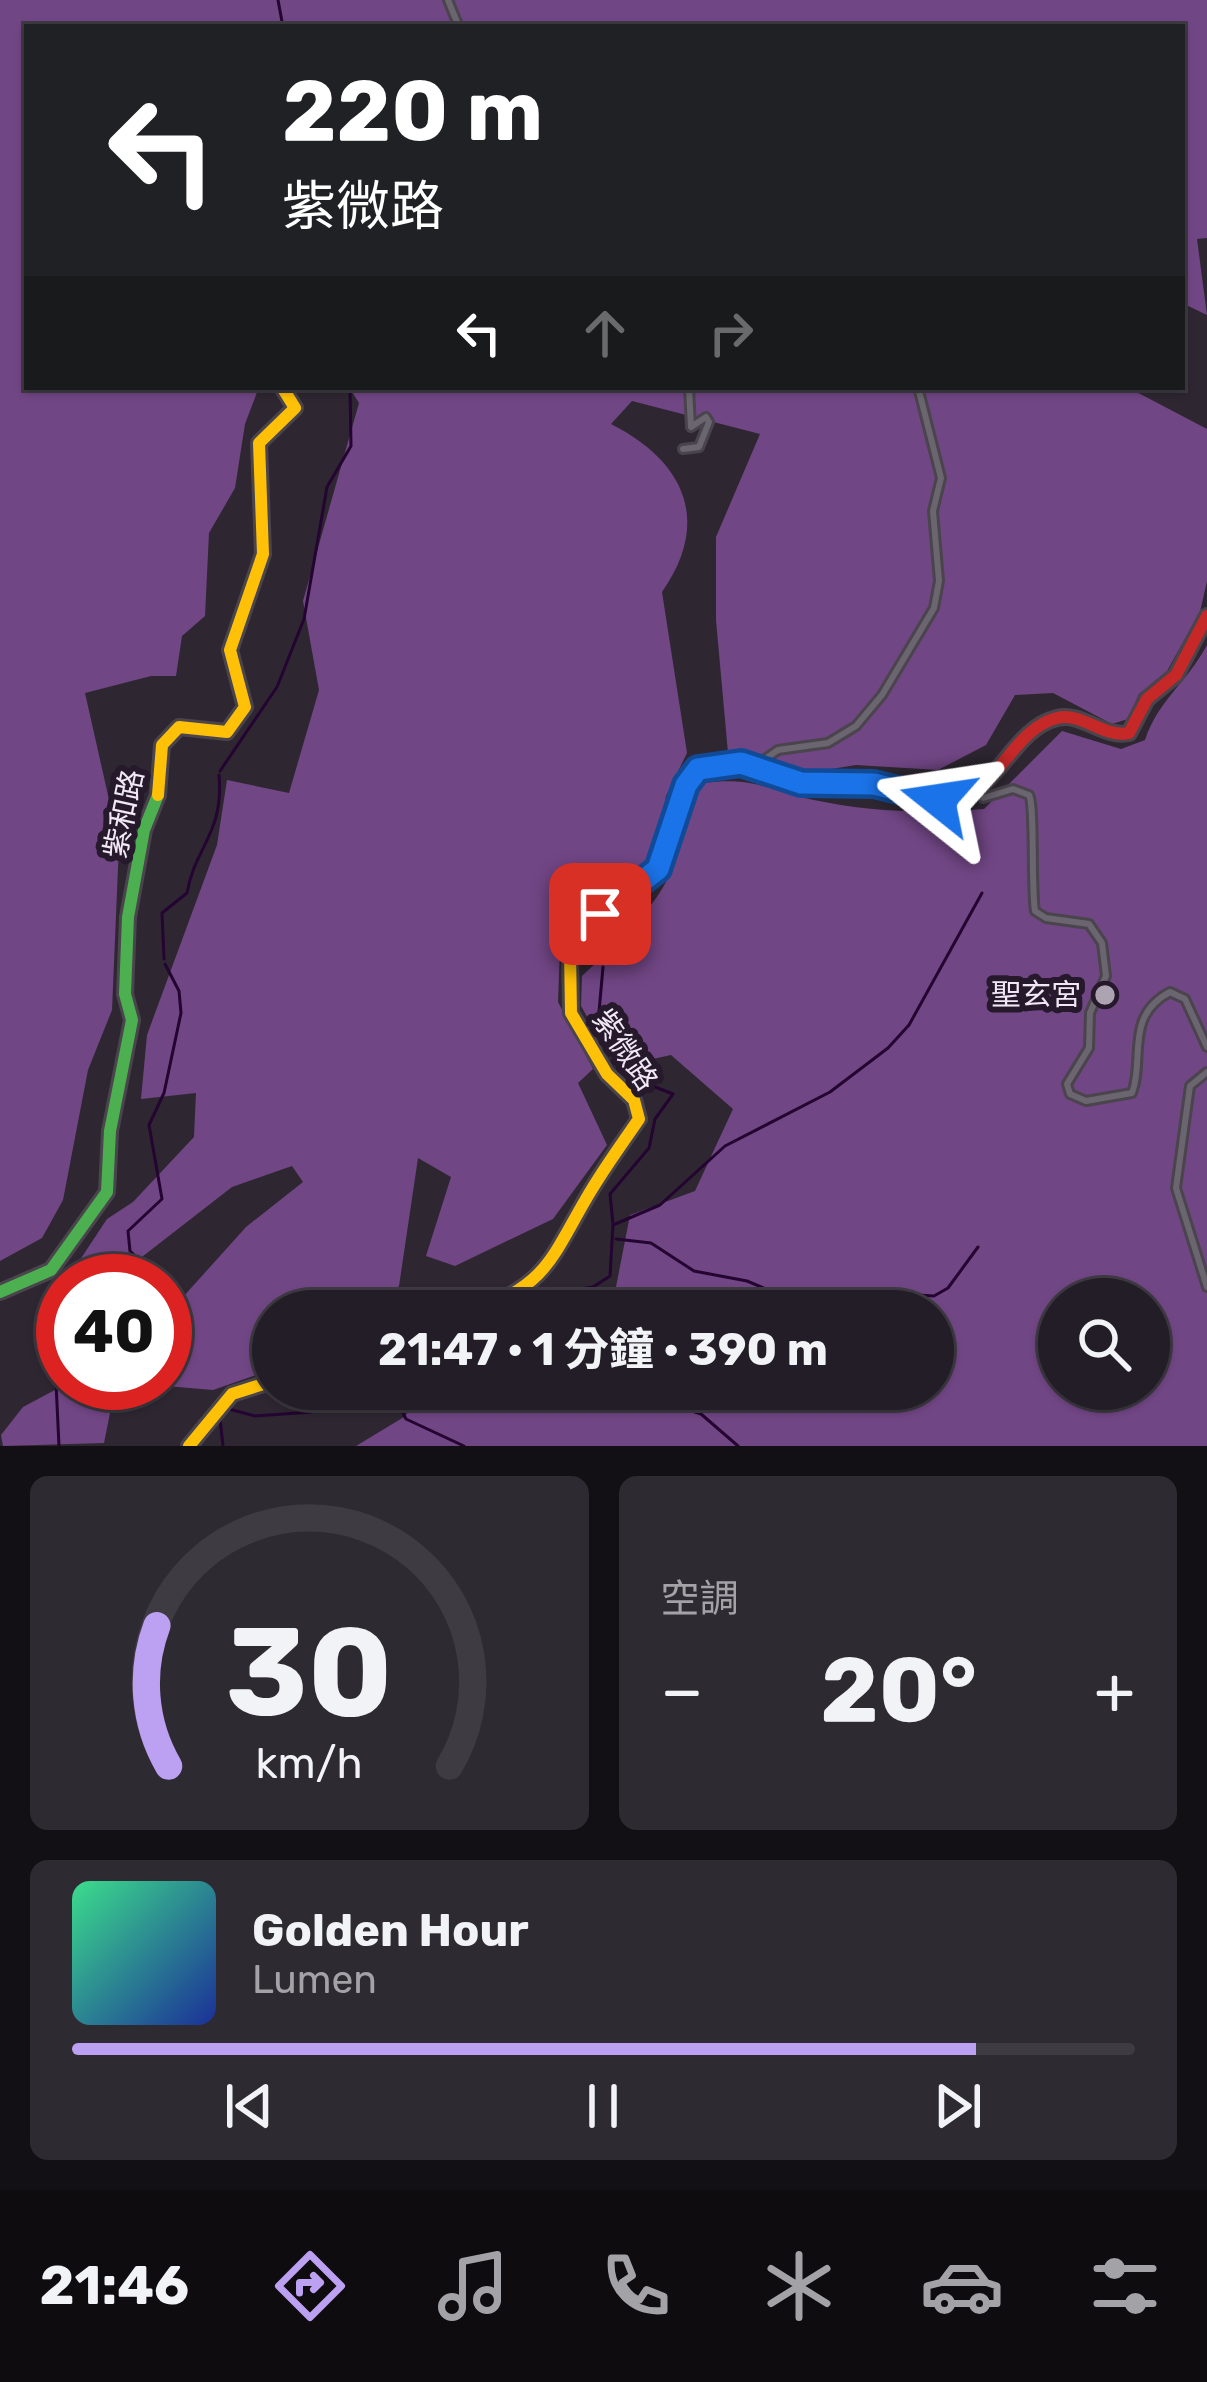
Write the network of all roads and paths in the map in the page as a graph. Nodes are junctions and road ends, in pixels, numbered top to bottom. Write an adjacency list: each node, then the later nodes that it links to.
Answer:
1 (284, 390): 12 (street, 紫和路)
2 (689, 390): 4 (street)
3 (919, 390): 6 (street)
4 (683, 449)
5 (1207, 616): 7 (street)
6 (755, 766): 7 (street, 紫微路); 11 (street, 紫微路)
7 (976, 791): 8 (street)
8 (1207, 1047)
9 (1207, 1072): 10 (street)
10 (1207, 1287)
11 (522, 1290)
12 (0, 1292)
13 (252, 1385): 14 (street)
14 (189, 1446)

